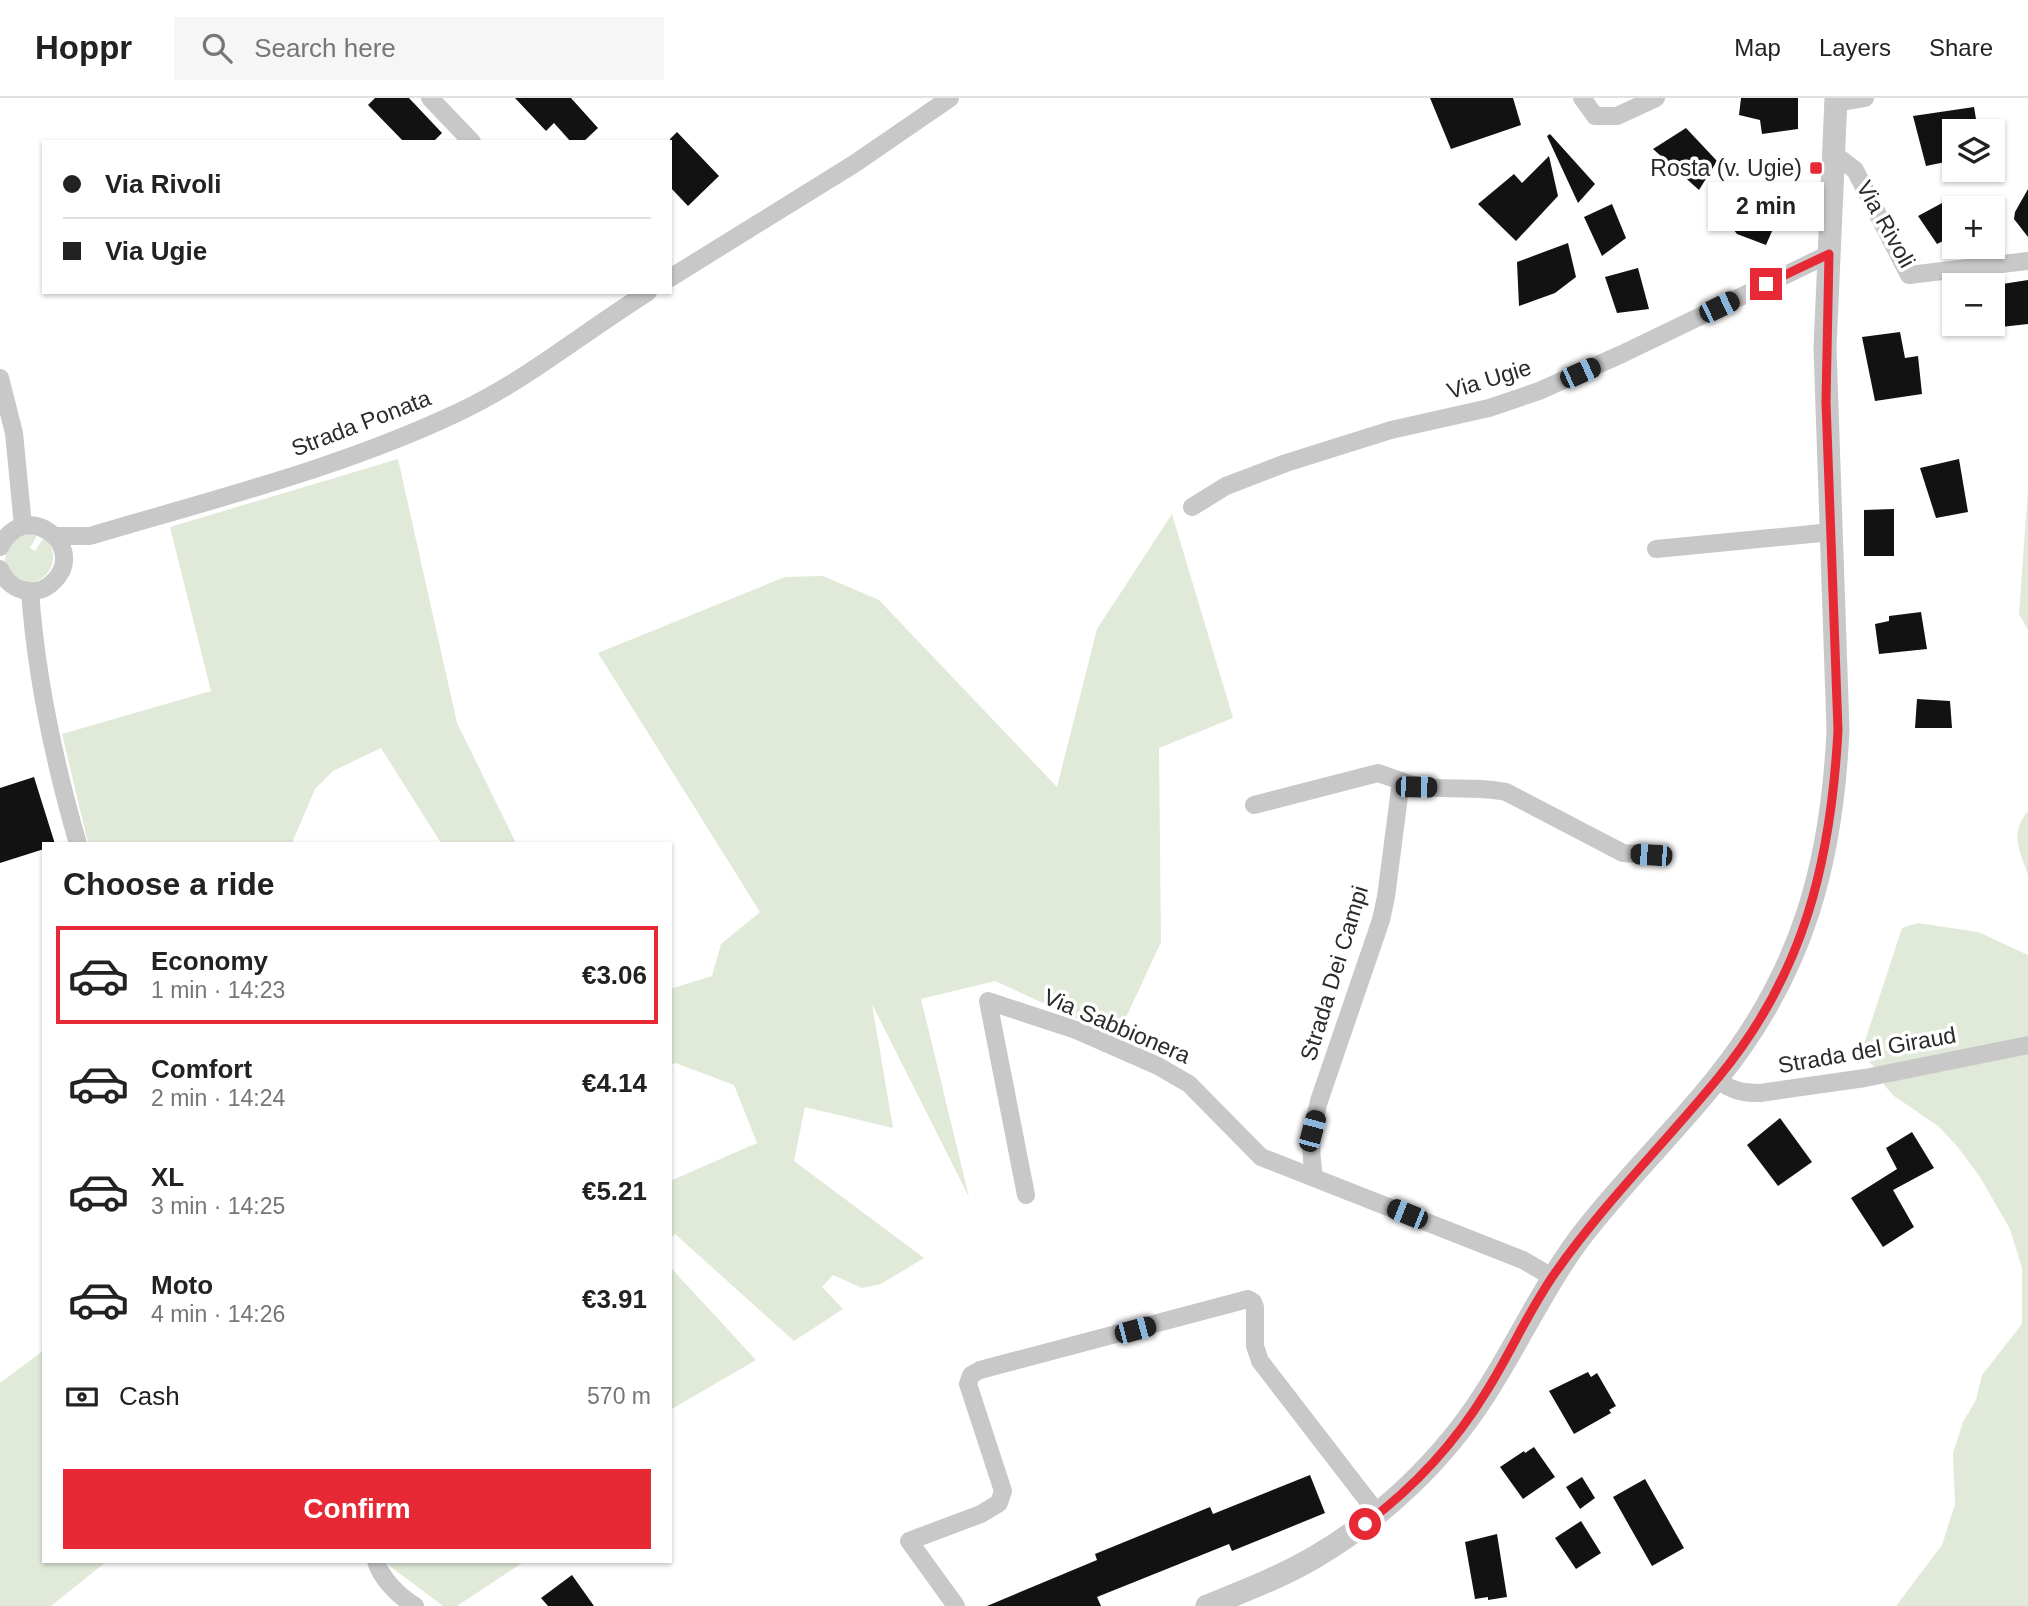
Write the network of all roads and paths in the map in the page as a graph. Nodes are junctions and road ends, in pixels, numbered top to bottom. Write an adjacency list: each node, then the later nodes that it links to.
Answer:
1 (430, 98): 7 (street)
2 (950, 98): 11 (street)
3 (1582, 98): 4 (street)
4 (1656, 98)
5 (1865, 98): 6 (street, Via Rivoli)
6 (1836, 101): 8 (street, Via Rivoli)
7 (470, 140)
8 (1834, 154): 9 (street, Via Rivoli); 10 (street, Via Rivoli)
9 (1829, 254): 15 (street, Via Ugie); 17 (street, Via Rivoli)
10 (2028, 261)
11 (672, 277)
12 (640, 294): 13 (street, Strada Ponata)
13 (620, 299): 19 (street, Strada Ponata)
14 (0, 378): 16 (street)
15 (1192, 507)
16 (23, 526): 18 (street, Strada Ponata); 20 (street)
17 (1832, 532): 21 (street); 30 (street, Via Rivoli)
18 (56, 536): 19 (street, Strada Ponata); 22 (street)
19 (90, 537): 22 (street, Strada Ponata)
20 (0, 547)
21 (1656, 549)
22 (64, 561): 24 (street, Strada Ponata)
23 (3, 579): 24 (street)
24 (30, 591): 27 (street)
25 (1401, 781): 26 (street); 28 (street); 31 (street, Strada Dei Campi)
26 (1254, 805)
27 (77, 842)
28 (1651, 855)
29 (2028, 1045): 30 (street, Strada del Giraud)
30 (1717, 1079): 33 (street, Via Rivoli)
31 (1314, 1177): 32 (street, Via Sabbionera); 33 (street, Via Sabbionera)
32 (1026, 1195)
33 (1552, 1277): 34 (street, Via Rivoli)
34 (1378, 1514): 37 (street); 38 (street, Via Rivoli)
35 (377, 1563): 36 (street)
36 (415, 1606)
37 (956, 1606)
38 (1208, 1606)

